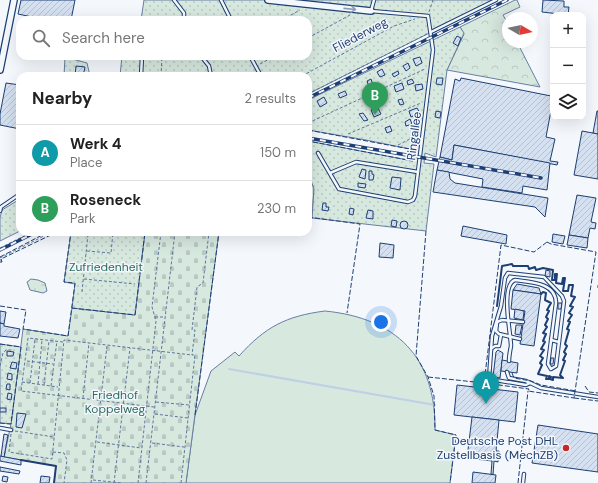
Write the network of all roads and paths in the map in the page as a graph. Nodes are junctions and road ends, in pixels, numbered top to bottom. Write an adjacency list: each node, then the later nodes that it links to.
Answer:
1 (14, 0): 24 (street)
2 (174, 0): 11 (lane)
3 (221, 0): 12 (lane)
4 (269, 0): 8 (street)
5 (374, 0): 10 (lane)
6 (433, 0): 14 (path)
7 (496, 0): 15 (lane)
8 (309, 5): 9 (street, one-way to 9); 13 (path)
9 (359, 10): 10 (street); 16 (path)
10 (371, 11): 14 (lane)
11 (184, 16)
12 (229, 16)
13 (289, 16)
14 (428, 16): 15 (lane, Ringallee); 29 (path, Fliederweg)
15 (431, 32): 22 (lane, Ringallee); 30 (path)
16 (312, 36)
17 (142, 60): 25 (lane)
18 (162, 60): 26 (path)
19 (204, 60): 27 (lane)
20 (252, 60): 23 (lane)
21 (268, 60): 23 (path)
22 (432, 66): 31 (lane, Ringallee); 32 (path)
23 (256, 67): 28 (lane)
24 (0, 70)
25 (141, 72)
26 (161, 72)
27 (210, 72)
28 (259, 72)
29 (309, 72)
30 (312, 92)
31 (427, 100): 33 (path); 34 (lane, Ringallee)
32 (312, 121)
33 (348, 134)
34 (423, 134): 35 (path); 37 (lane, Ringallee)
35 (398, 145)
36 (318, 153): 38 (lane, Ringallee)
37 (418, 172): 38 (lane); 38 (lane, Ringallee)
38 (330, 173)
39 (16, 197): 40 (lane)
40 (0, 211)
41 (24, 236): 48 (path)
42 (45, 236): 50 (path)
43 (88, 236): 49 (path)
44 (113, 236): 49 (path)
45 (161, 236): 54 (path)
46 (175, 236): 55 (path)
47 (209, 236): 76 (path)
48 (0, 248)
49 (86, 251): 51 (path)
50 (1, 260)
51 (83, 279): 52 (path); 53 (path)
52 (135, 284)
53 (82, 292)
54 (155, 317): 55 (path); 74 (path)
55 (165, 317): 75 (path)
56 (508, 320): 57 (lane); 58 (lane); 60 (lane); 65 (lane)
57 (496, 322): 59 (lane); 68 (lane); 72 (lane)
58 (522, 322)
59 (501, 335): 60 (lane); 72 (lane)
60 (510, 337): 62 (lane); 78 (lane)
61 (35, 339): 63 (path); 77 (path); 79 (path)
62 (520, 339)
63 (42, 340): 64 (path); 80 (path)
64 (50, 340): 66 (path); 81 (path)
65 (551, 340): 68 (lane); 68 (lane)
66 (57, 341): 67 (path); 82 (path)
67 (64, 342): 69 (path); 91 (path)
68 (559, 342)
69 (89, 343): 70 (path); 94 (path)
70 (107, 345): 71 (path); 95 (path)
71 (130, 347): 74 (path); 97 (path)
72 (492, 348): 87 (lane)
73 (12, 350): 83 (path)
74 (153, 350): 75 (path); 99 (path)
75 (161, 351): 76 (path); 96 (path)
76 (192, 355): 98 (path)
77 (26, 361): 79 (path); 85 (path)
78 (509, 361)
79 (32, 362): 80 (path); 86 (path)
80 (40, 363): 81 (path); 88 (path)
81 (47, 363): 82 (path); 89 (path)
82 (54, 364): 90 (path)
83 (0, 366)
84 (507, 372): 87 (lane)
85 (22, 382): 86 (path); 92 (path)
86 (30, 383): 88 (path)
87 (530, 383): 93 (lane)
88 (38, 384): 89 (path)
89 (44, 385): 90 (path)
90 (51, 386): 91 (path)
91 (59, 387): 92 (path)
92 (58, 396): 94 (path); 105 (path)
93 (598, 397)
94 (82, 399): 95 (path)
95 (102, 401): 97 (path); 106 (path)
96 (155, 402): 98 (path); 100 (path)
97 (124, 403): 99 (path); 108 (path)
98 (190, 405): 102 (path)
99 (147, 406): 100 (path); 110 (path)
100 (155, 407): 101 (path)
101 (154, 414): 102 (path); 107 (path)
102 (188, 418): 109 (path)
103 (0, 428): 104 (lane)
104 (12, 430): 105 (path); 111 (path)
105 (54, 437): 111 (path)
106 (96, 442): 108 (path); 113 (path)
107 (151, 443): 109 (path); 119 (path)
108 (119, 445): 110 (path); 116 (path)
109 (185, 447): 120 (path)
110 (142, 448): 118 (path)
111 (52, 452): 114 (path)
112 (524, 474): 121 (lane)
113 (92, 479): 115 (path); 116 (path)
114 (64, 483)
115 (91, 483)
116 (114, 483): 117 (path)
117 (122, 483)
118 (138, 483)
119 (146, 483)
120 (181, 483)
121 (523, 483)

